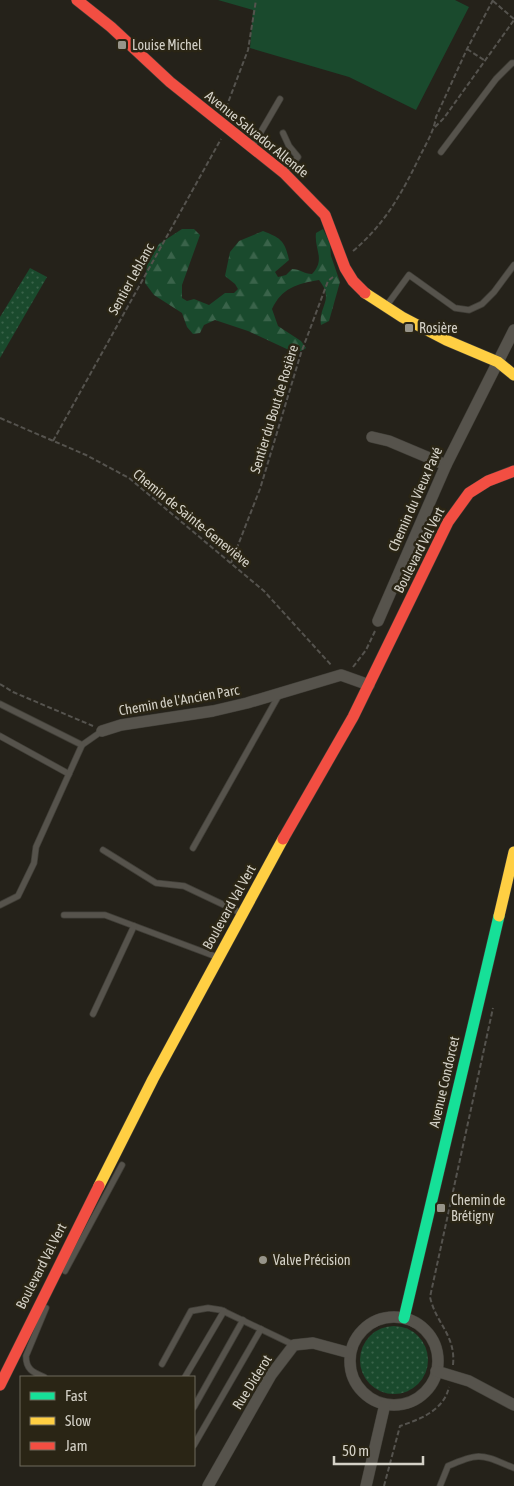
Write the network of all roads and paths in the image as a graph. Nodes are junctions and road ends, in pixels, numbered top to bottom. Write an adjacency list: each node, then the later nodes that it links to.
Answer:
1 (77, 0): 9 (street, Avenue Salvador Allende)
2 (256, 0): 9 (path, Sentier Leblanc)
3 (493, 0): 4 (path); 5 (path)
4 (514, 20): 6 (path)
5 (467, 49): 6 (path); 10 (path)
6 (485, 60): 10 (path)
7 (514, 63): 13 (lane)
8 (280, 99): 12 (lane)
9 (224, 124): 12 (street, Avenue Salvador Allende); 23 (path, Sentier Leblanc)
10 (434, 128): 15 (path, Sentier du Bout de Rosière)
11 (283, 133): 14 (lane)
12 (252, 147): 14 (street, Avenue Salvador Allende)
13 (442, 152)
14 (284, 173): 15 (street, Avenue Salvador Allende)
15 (343, 263): 17 (street, Avenue Salvador Allende); 26 (path, Sentier du Bout de Rosière)
16 (514, 265): 17 (lane)
17 (385, 307): 19 (street, Avenue Salvador Allende)
18 (514, 330): 19 (street, Chemin du Vieux Pavé)
19 (498, 362): 20 (street, Avenue Salvador Allende); 24 (street, Chemin du Vieux Pavé)
20 (514, 375)
21 (0, 418): 23 (path, Chemin de Sainte-Geneviève)
22 (372, 437): 24 (street)
23 (53, 440): 26 (path, Chemin de Sainte-Geneviève)
24 (446, 465): 27 (street, Chemin du Vieux Pavé)
25 (514, 471): 30 (street, Boulevard Val Vert)
26 (232, 563): 28 (path, Chemin de Sainte-Geneviève)
27 (378, 622): 28 (path)
28 (341, 675): 30 (street); 31 (street, Chemin de l'Ancien Parc)
29 (0, 684): 33 (path)
30 (369, 685): 42 (street, Boulevard Val Vert)
31 (279, 695): 33 (street, Chemin de l'Ancien Parc); 37 (lane)
32 (0, 704): 35 (lane)
33 (102, 731): 35 (lane)
34 (0, 736): 36 (lane)
35 (82, 745): 36 (lane)
36 (69, 774): 41 (lane)
37 (193, 848)
38 (103, 850): 42 (lane)
39 (514, 852): 40 (street, Avenue Condorcet)
40 (509, 891): 50 (street, Avenue Condorcet)
41 (0, 905)
42 (243, 914): 45 (street, Boulevard Val Vert)
43 (64, 915): 44 (lane)
44 (134, 926): 45 (lane); 47 (lane)
45 (219, 958): 60 (street, Boulevard Val Vert)
46 (493, 1006): 59 (path)
47 (93, 1014)
48 (122, 1166): 57 (lane)
49 (224, 1311): 51 (lane); 55 (lane); 58 (lane)
50 (404, 1318): 54 (street); 56 (street)
51 (243, 1320): 52 (lane); 62 (lane)
52 (261, 1329): 53 (lane); 64 (lane)
53 (294, 1345): 54 (street); 66 (street, Rue Diderot)
54 (350, 1353): 61 (street)
55 (162, 1364)
56 (436, 1371): 59 (street); 61 (street)
57 (42, 1376)
58 (186, 1376)
59 (452, 1376): 63 (street); 68 (path)
60 (0, 1385)
61 (385, 1404): 67 (street)
62 (195, 1405)
63 (514, 1405)
64 (195, 1443)
65 (514, 1468): 69 (lane)
66 (208, 1486)
67 (366, 1486)
68 (384, 1486)
69 (440, 1486)

